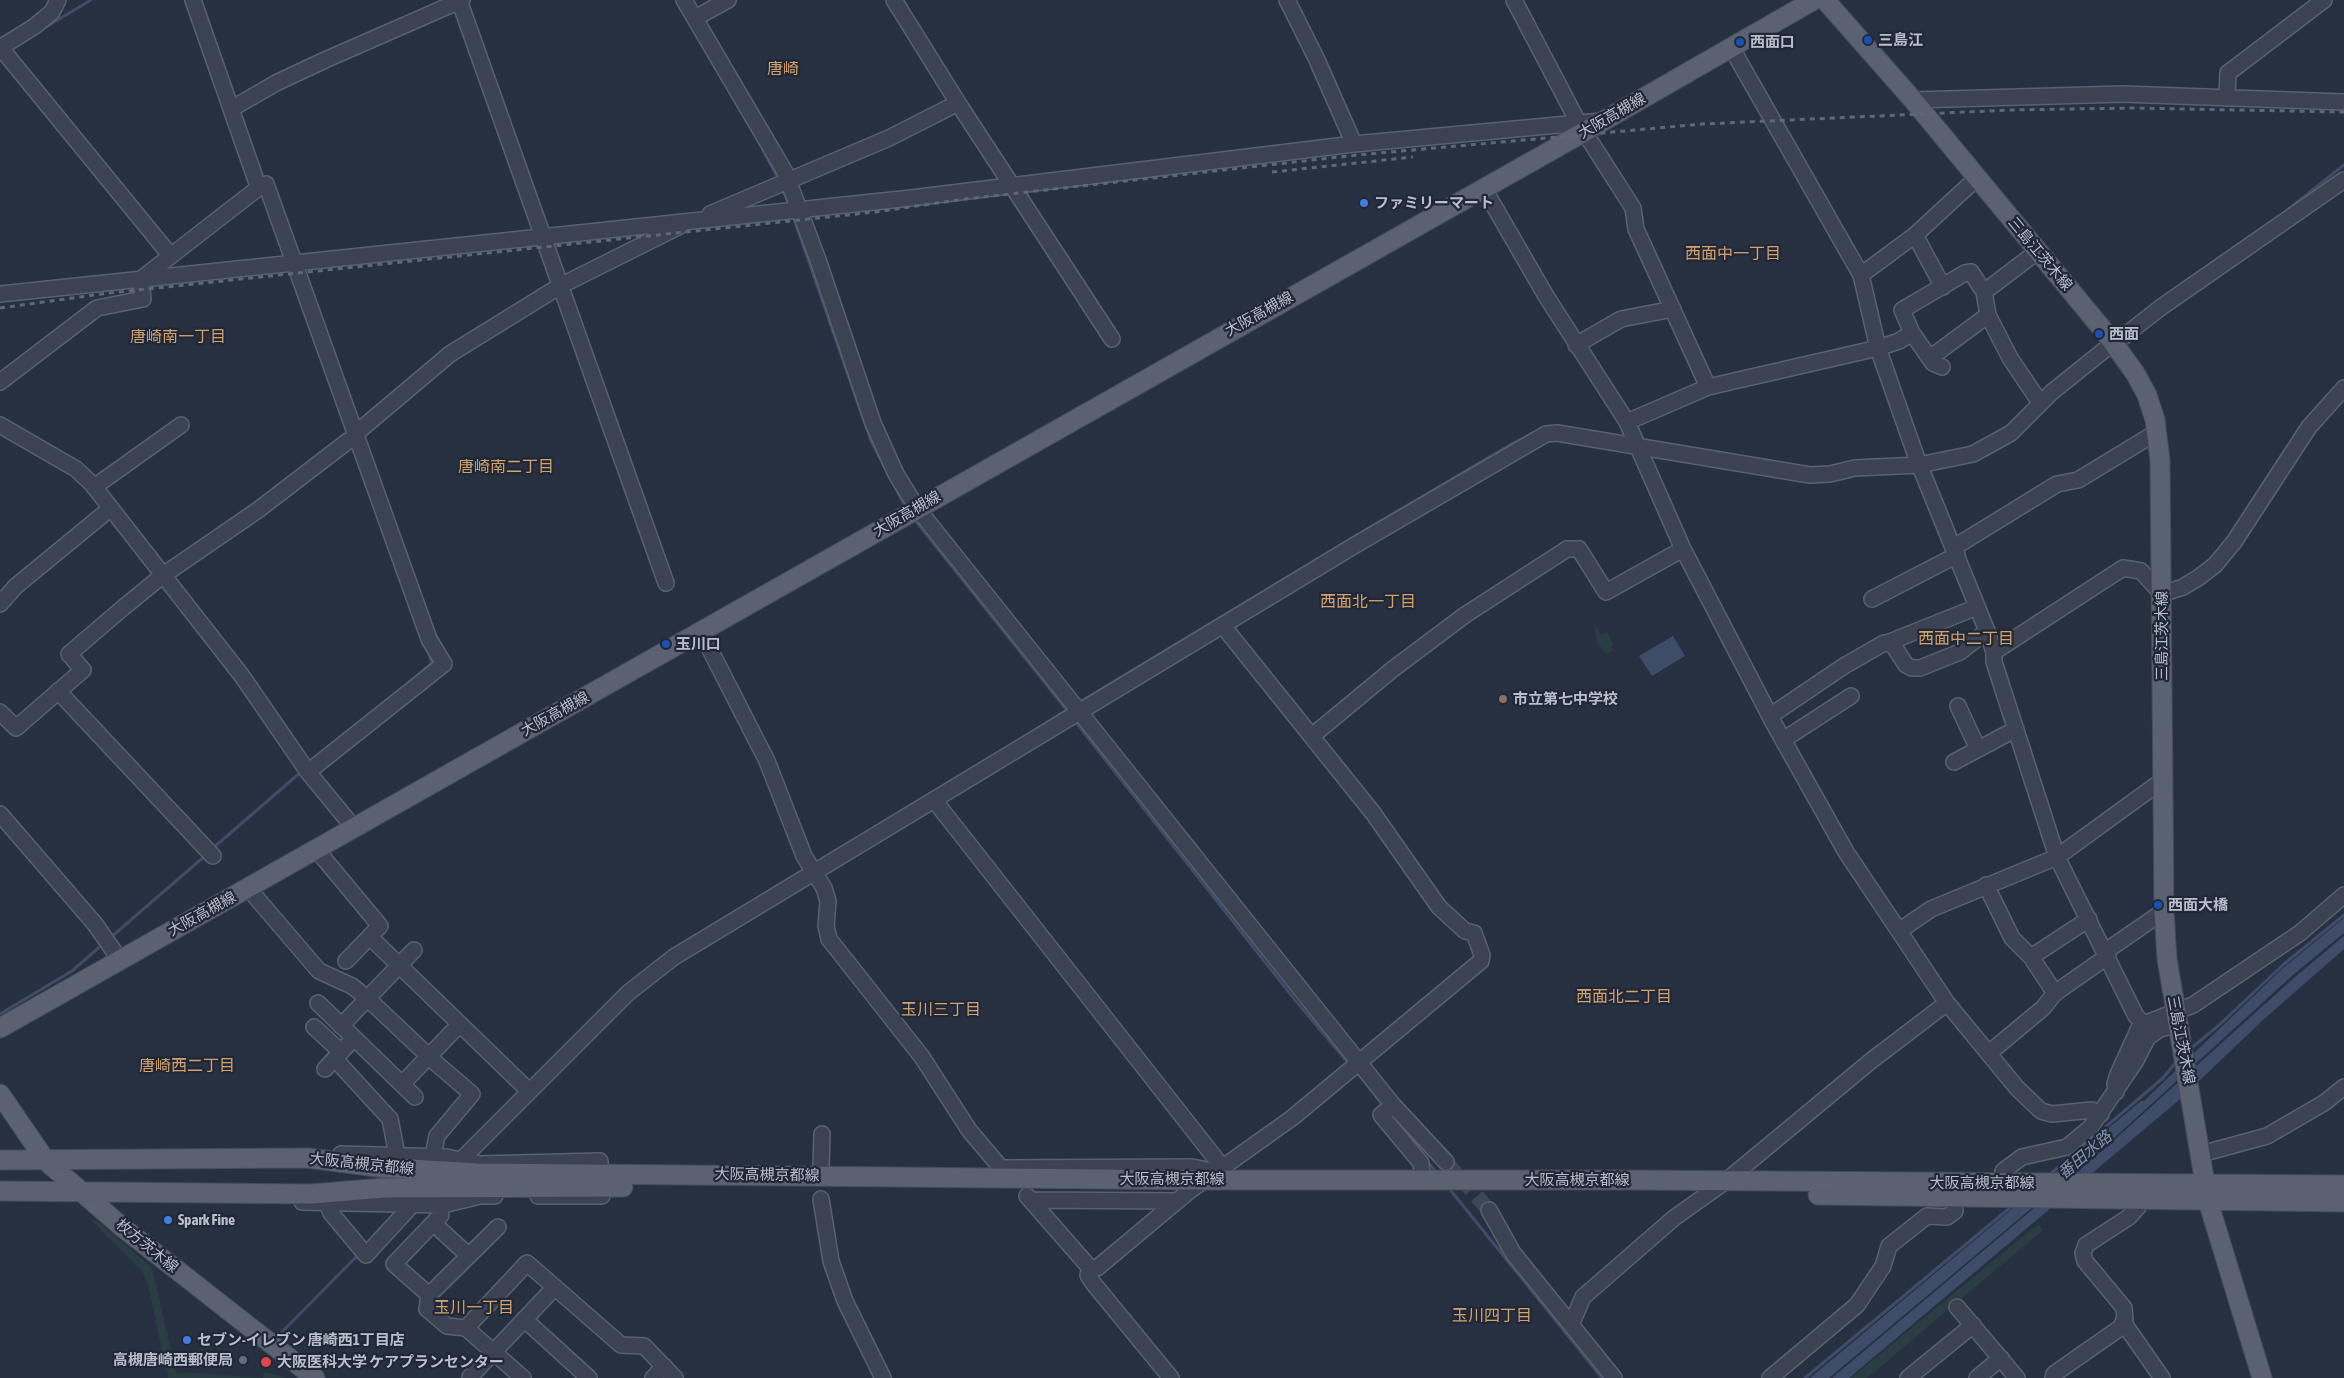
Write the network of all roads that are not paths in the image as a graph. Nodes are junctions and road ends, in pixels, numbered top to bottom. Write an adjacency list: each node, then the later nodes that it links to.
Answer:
1 (58, 0): 14 (street)
2 (193, 0): 20 (street)
3 (684, 0): 13 (street)
4 (728, 0): 13 (street)
5 (894, 0): 19 (street)
6 (1287, 0): 22 (street)
7 (1514, 0): 21 (street)
8 (1814, 0): 15 (main road, 大阪高槻線)
9 (1825, 0): 17 (main road, 三島江茨木線)
10 (2324, 0): 12 (street)
11 (460, 1): 20 (street); 32 (street)
12 (2306, 5): 16 (street)
13 (695, 18): 25 (street)
14 (0, 47): 34 (street)
15 (1731, 47): 21 (main road, 大阪高槻線); 36 (street)
16 (2227, 98): 17 (street); 18 (street)
17 (1913, 100): 23 (main road, 三島江茨木線)
18 (2344, 102)
19 (958, 103): 25 (street); 27 (street)
20 (231, 109): 26 (street)
21 (1582, 127): 22 (street); 28 (main road, 大阪高槻線); 42 (street)
22 (1354, 144): 27 (street)
23 (1977, 178): 31 (street); 33 (main road, 三島江茨木線)
24 (2344, 180): 46 (street)
25 (788, 182): 29 (street); 30 (street)
26 (258, 186): 34 (street); 35 (street)
27 (1013, 186): 29 (street); 45 (street)
28 (1483, 188): 47 (street); 62 (main road, 大阪高槻線)
29 (799, 209): 30 (street); 62 (street)
30 (694, 220): 32 (street); 38 (street)
31 (1915, 234): 36 (street); 39 (street)
32 (543, 236): 35 (street); 38 (street)
33 (2038, 251): 40 (street); 46 (main road, 三島江茨木線)
34 (170, 255): 37 (street)
35 (295, 263): 37 (street); 57 (street)
36 (1860, 275): 48 (street)
37 (141, 279): 41 (street); 49 (street)
38 (560, 286): 57 (street); 66 (street)
39 (1943, 287): 40 (street); 44 (street)
40 (1984, 292): 43 (street)
41 (0, 294)
42 (1672, 309): 47 (street); 50 (street)
43 (1988, 315): 44 (street); 52 (street)
44 (1912, 333): 48 (street)
45 (1112, 339)
46 (2111, 340): 56 (main road, 三島江茨木線); 59 (street)
47 (1576, 344): 53 (street)
48 (1878, 348): 50 (street); 59 (street)
49 (0, 382)
50 (1708, 387): 53 (street)
51 (2344, 388): 67 (street)
52 (2037, 398)
53 (1627, 422): 58 (street)
54 (0, 425): 60 (street)
55 (181, 425): 60 (street)
56 (2157, 432): 64 (street); 67 (main road, 三島江茨木線)
57 (355, 437): 65 (street); 87 (street)
58 (1640, 448): 59 (street); 63 (street); 71 (street)
59 (1919, 465): 64 (street)
60 (94, 487): 61 (street)
61 (111, 508): 65 (street); 69 (street)
62 (917, 508): 72 (main road, 大阪高槻線); 80 (street)
63 (1683, 549): 81 (street); 83 (street)
64 (1955, 552): 68 (street); 70 (street)
65 (162, 576): 76 (street); 87 (street)
66 (666, 583)
67 (2162, 594): 75 (street); 88 (main road, 三島江茨木線)
68 (1872, 599)
69 (0, 604)
70 (1977, 607): 73 (street); 74 (street)
71 (1222, 626): 80 (street); 83 (street)
72 (701, 632): 91 (main road, 大阪高槻線); 95 (street)
73 (1987, 632): 74 (street); 75 (street)
74 (1887, 643): 81 (street)
75 (1994, 652): 82 (street)
76 (58, 691): 79 (street); 93 (street)
77 (1851, 696): 84 (street)
78 (1958, 706): 85 (street)
79 (0, 712)
80 (1079, 712): 89 (street); 123 (street)
81 (1770, 716): 84 (street)
82 (2016, 729): 85 (street); 94 (street)
83 (1312, 736): 123 (street)
84 (1783, 740): 101 (street)
85 (1978, 749): 86 (street)
86 (1954, 762)
87 (308, 772): 91 (street)
88 (2163, 780): 94 (street); 99 (main road, 三島江茨木線)
89 (934, 800): 95 (street); 144 (street)
90 (0, 814): 106 (street)
91 (354, 828): 92 (main road, 大阪高槻線)
92 (316, 849): 97 (main road, 大阪高槻線); 102 (street)
93 (213, 856)
94 (2057, 857): 96 (street); 100 (street)
95 (815, 872): 126 (street); 144 (street)
96 (1986, 885): 101 (street); 105 (street)
97 (248, 888): 106 (main road, 大阪高槻線); 110 (street)
98 (2344, 895): 113 (street)
99 (2164, 912): 104 (street); 113 (main road, 三島江茨木線)
100 (2089, 919): 104 (street); 105 (street)
101 (1899, 931): 112 (street)
102 (370, 937): 107 (street); 108 (street)
103 (414, 950): 108 (street)
104 (2107, 954): 109 (street); 115 (street)
105 (2031, 957): 109 (street)
106 (120, 960): 118 (main road, 大阪高槻線)
107 (346, 961)
108 (399, 965): 110 (street); 114 (street)
109 (2055, 993): 120 (street)
110 (367, 998): 117 (street); 121 (street)
111 (318, 1003): 117 (street)
112 (1947, 1003): 120 (street); 146 (street)
113 (2176, 1018): 115 (street); 127 (street); 134 (main road, 三島江茨木線)
114 (460, 1024): 121 (street); 126 (street)
115 (2144, 1024): 127 (street)
116 (314, 1026): 122 (street)
117 (341, 1026): 119 (street)
118 (0, 1028)
119 (354, 1038): 122 (street); 124 (street)
120 (1989, 1053): 131 (street)
121 (428, 1056): 124 (street); 136 (street)
122 (334, 1060): 135 (street)
123 (1359, 1062): 130 (street); 144 (street)
124 (402, 1084): 129 (street)
125 (2344, 1087): 134 (street)
126 (529, 1091): 138 (street)
127 (2116, 1092): 131 (street)
128 (0, 1094): 139 (main road, 枚方茨木線)
129 (415, 1097)
130 (1393, 1105): 140 (street); 145 (street)
131 (2101, 1114): 143 (street)
132 (822, 1134): 142 (street)
133 (341, 1154): 135 (street)
134 (2201, 1154): 152 (main road, 三島江茨木線)
135 (397, 1155): 136 (street)
136 (433, 1156): 138 (street)
137 (0, 1160): 139 (main road, 大阪高槻京都線)
138 (461, 1160): 141 (street)
139 (46, 1161): 144 (main road, 大阪高槻京都線); 150 (main road, 枚方茨木線)
140 (1446, 1162)
141 (600, 1167)
142 (821, 1168)
143 (2003, 1171)
144 (1215, 1173): 145 (main road, 大阪高槻京都線); 154 (street)
145 (1424, 1179): 146 (main road, 大阪高槻京都線)
146 (1726, 1181): 151 (street); 152 (main road, 大阪高槻京都線)
147 (2344, 1186): 152 (main road, 大阪高槻京都線)
148 (0, 1191): 150 (main road, 大阪高槻京都線)
149 (602, 1191): 159 (street)
150 (84, 1192): 153 (main road, 大阪高槻京都線); 176 (main road, 枚方茨木線)
151 (1708, 1193): 154 (main road, 大阪高槻京都線); 156 (main road, 大阪高槻京都線); 170 (street)
152 (2207, 1193): 156 (main road, 大阪高槻京都線); 157 (main road, 大阪高槻京都線); 192 (main road, 三島江茨木線)
153 (259, 1194): 154 (main road, 大阪高槻京都線); 158 (street)
154 (1182, 1196): 164 (street); 164 (street)
155 (821, 1199): 183 (street)
156 (2140, 1200): 169 (street)
157 (2344, 1202)
158 (327, 1203): 159 (street); 159 (street)
159 (413, 1204)
160 (1489, 1210): 170 (street)
161 (1955, 1211): 186 (street)
162 (498, 1228): 163 (street)
163 (470, 1256): 166 (street); 166 (street)
164 (1090, 1268): 184 (street)
165 (555, 1287): 168 (street); 172 (street); 175 (street)
166 (429, 1295): 172 (street)
167 (1957, 1307): 171 (street)
168 (524, 1320): 173 (street); 180 (street)
169 (2124, 1322): 190 (street); 191 (street)
170 (1572, 1325): 185 (street)
171 (1973, 1325): 174 (street); 187 (street)
172 (466, 1328): 173 (street)
173 (493, 1352): 177 (street); 179 (street)
174 (2001, 1358): 188 (street); 189 (street)
175 (664, 1366): 181 (street); 182 (street)
176 (296, 1372): 178 (main road, 枚方茨木線)
177 (470, 1377)
178 (315, 1378)
179 (523, 1378)
180 (589, 1378)
181 (652, 1378)
182 (675, 1378)
183 (883, 1378)
184 (1171, 1378)
185 (1614, 1378)
186 (1770, 1378)
187 (1908, 1378)
188 (1977, 1378)
189 (2017, 1378)
190 (2053, 1378)
191 (2162, 1378)
192 (2262, 1378)

